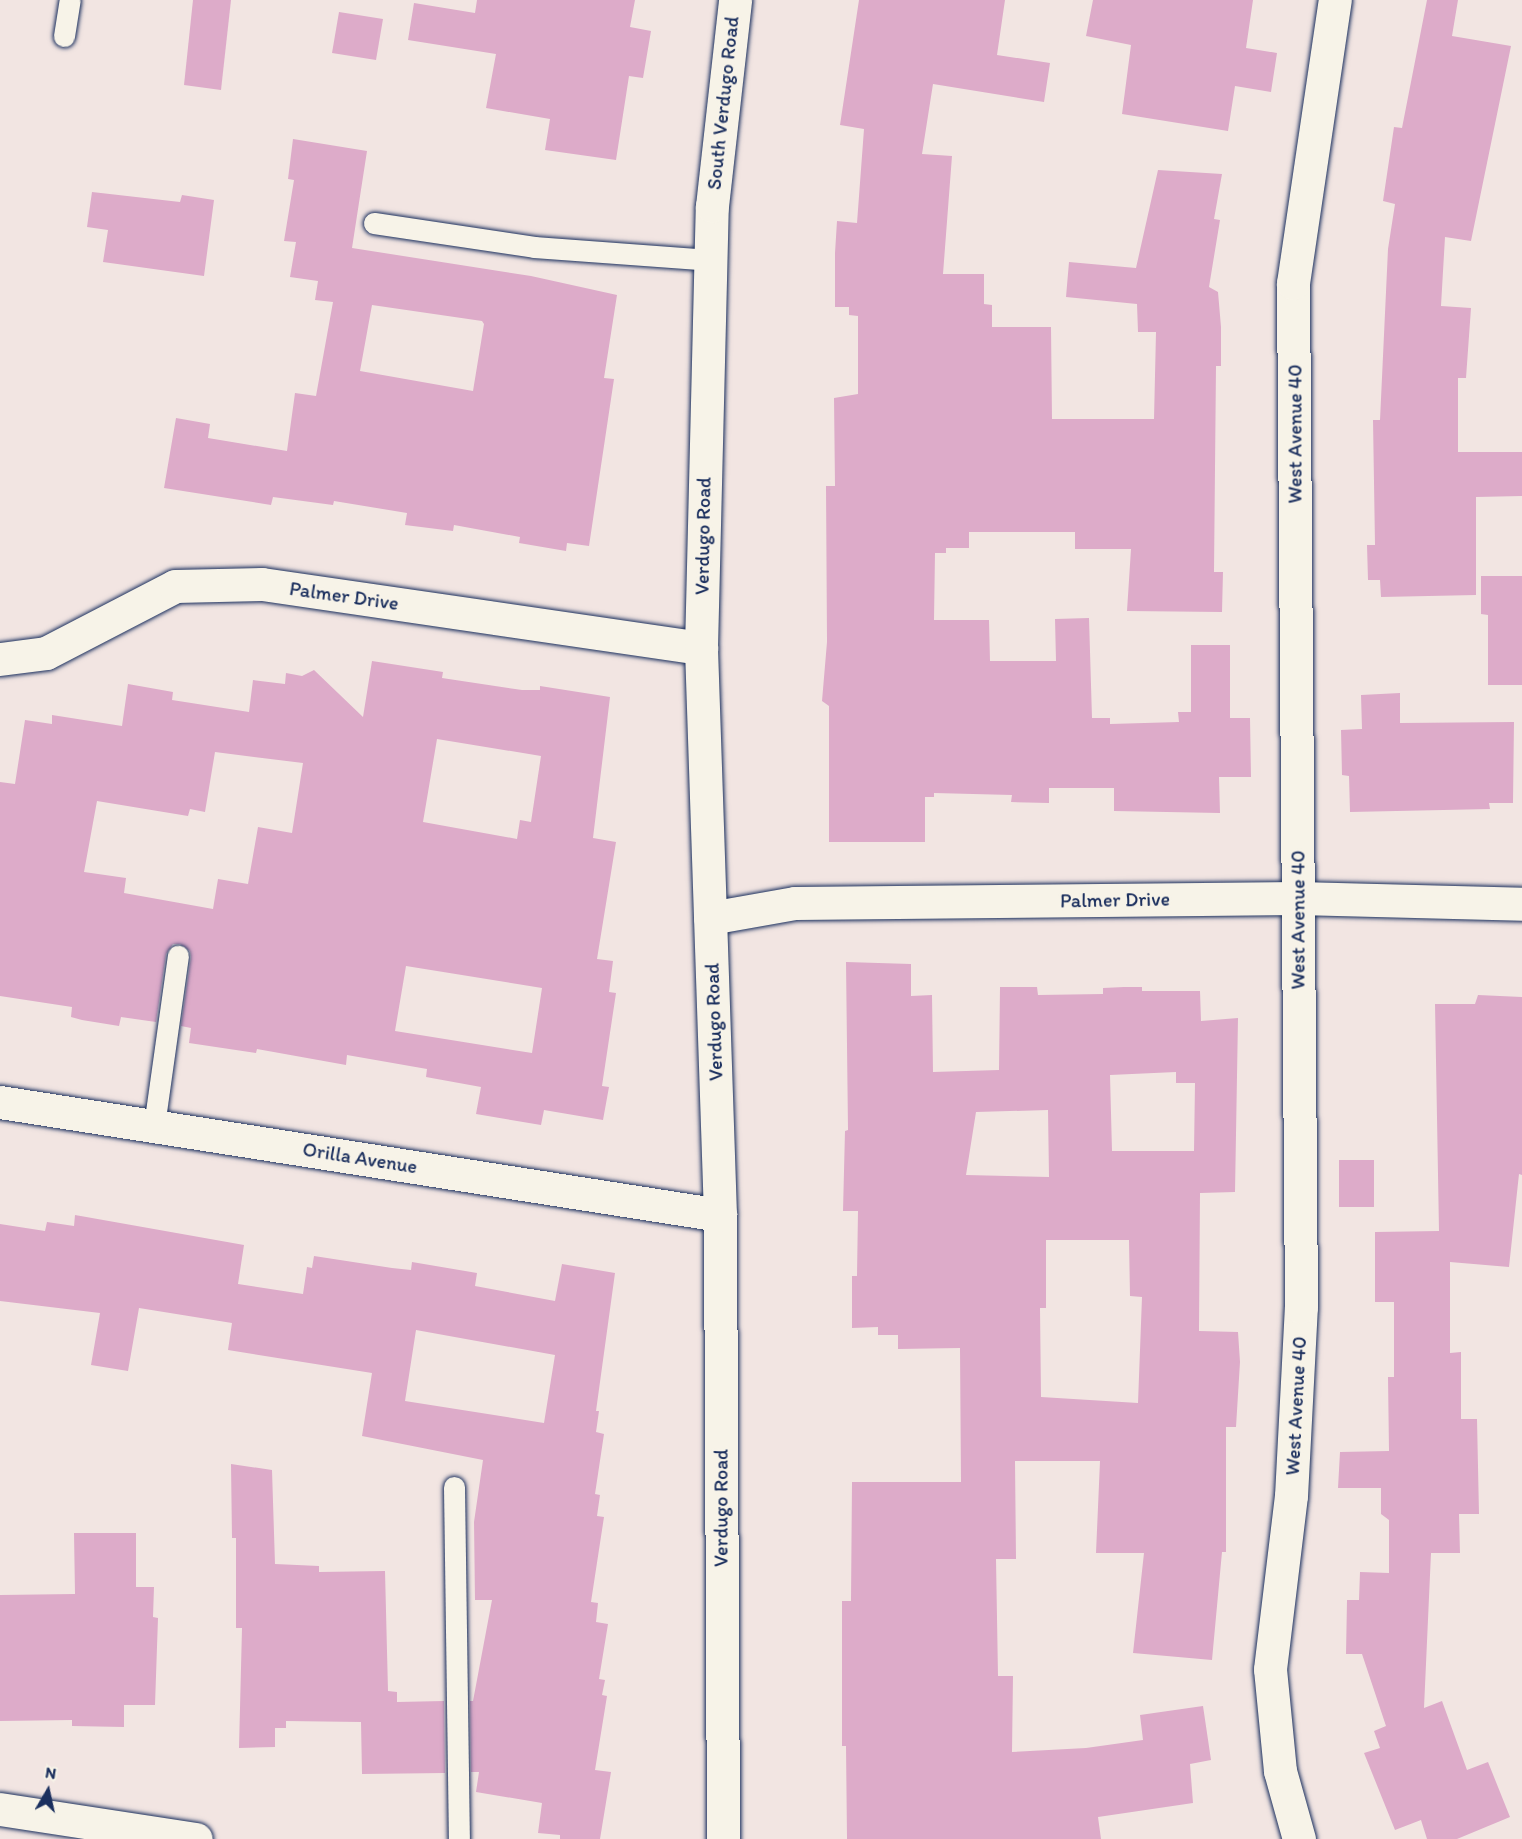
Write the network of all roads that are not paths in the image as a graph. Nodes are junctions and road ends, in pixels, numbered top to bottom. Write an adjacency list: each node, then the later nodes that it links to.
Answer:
1 (70, 0): 4 (lane)
2 (735, 0): 5 (street, South Verdugo Road)
3 (1335, 0): 10 (street, West Avenue 40)
4 (64, 36)
5 (712, 206): 7 (street, Verdugo Road)
6 (374, 223): 7 (lane)
7 (710, 260): 8 (street, Verdugo Road)
8 (701, 648): 9 (street, Palmer Drive); 12 (street, Verdugo Road)
9 (0, 659)
10 (1298, 898): 11 (street, Palmer Drive); 12 (street, Palmer Drive); 22 (street, West Avenue 40)
11 (1522, 904)
12 (710, 918): 16 (street, Verdugo Road)
13 (178, 956): 15 (lane)
14 (0, 1102): 15 (street, Orilla Avenue)
15 (154, 1126): 16 (street, Orilla Avenue)
16 (720, 1215): 21 (street, Verdugo Road)
17 (454, 1487): 20 (lane)
18 (0, 1809): 19 (street)
19 (196, 1839)
20 (459, 1839)
21 (723, 1839)
22 (1299, 1839)

